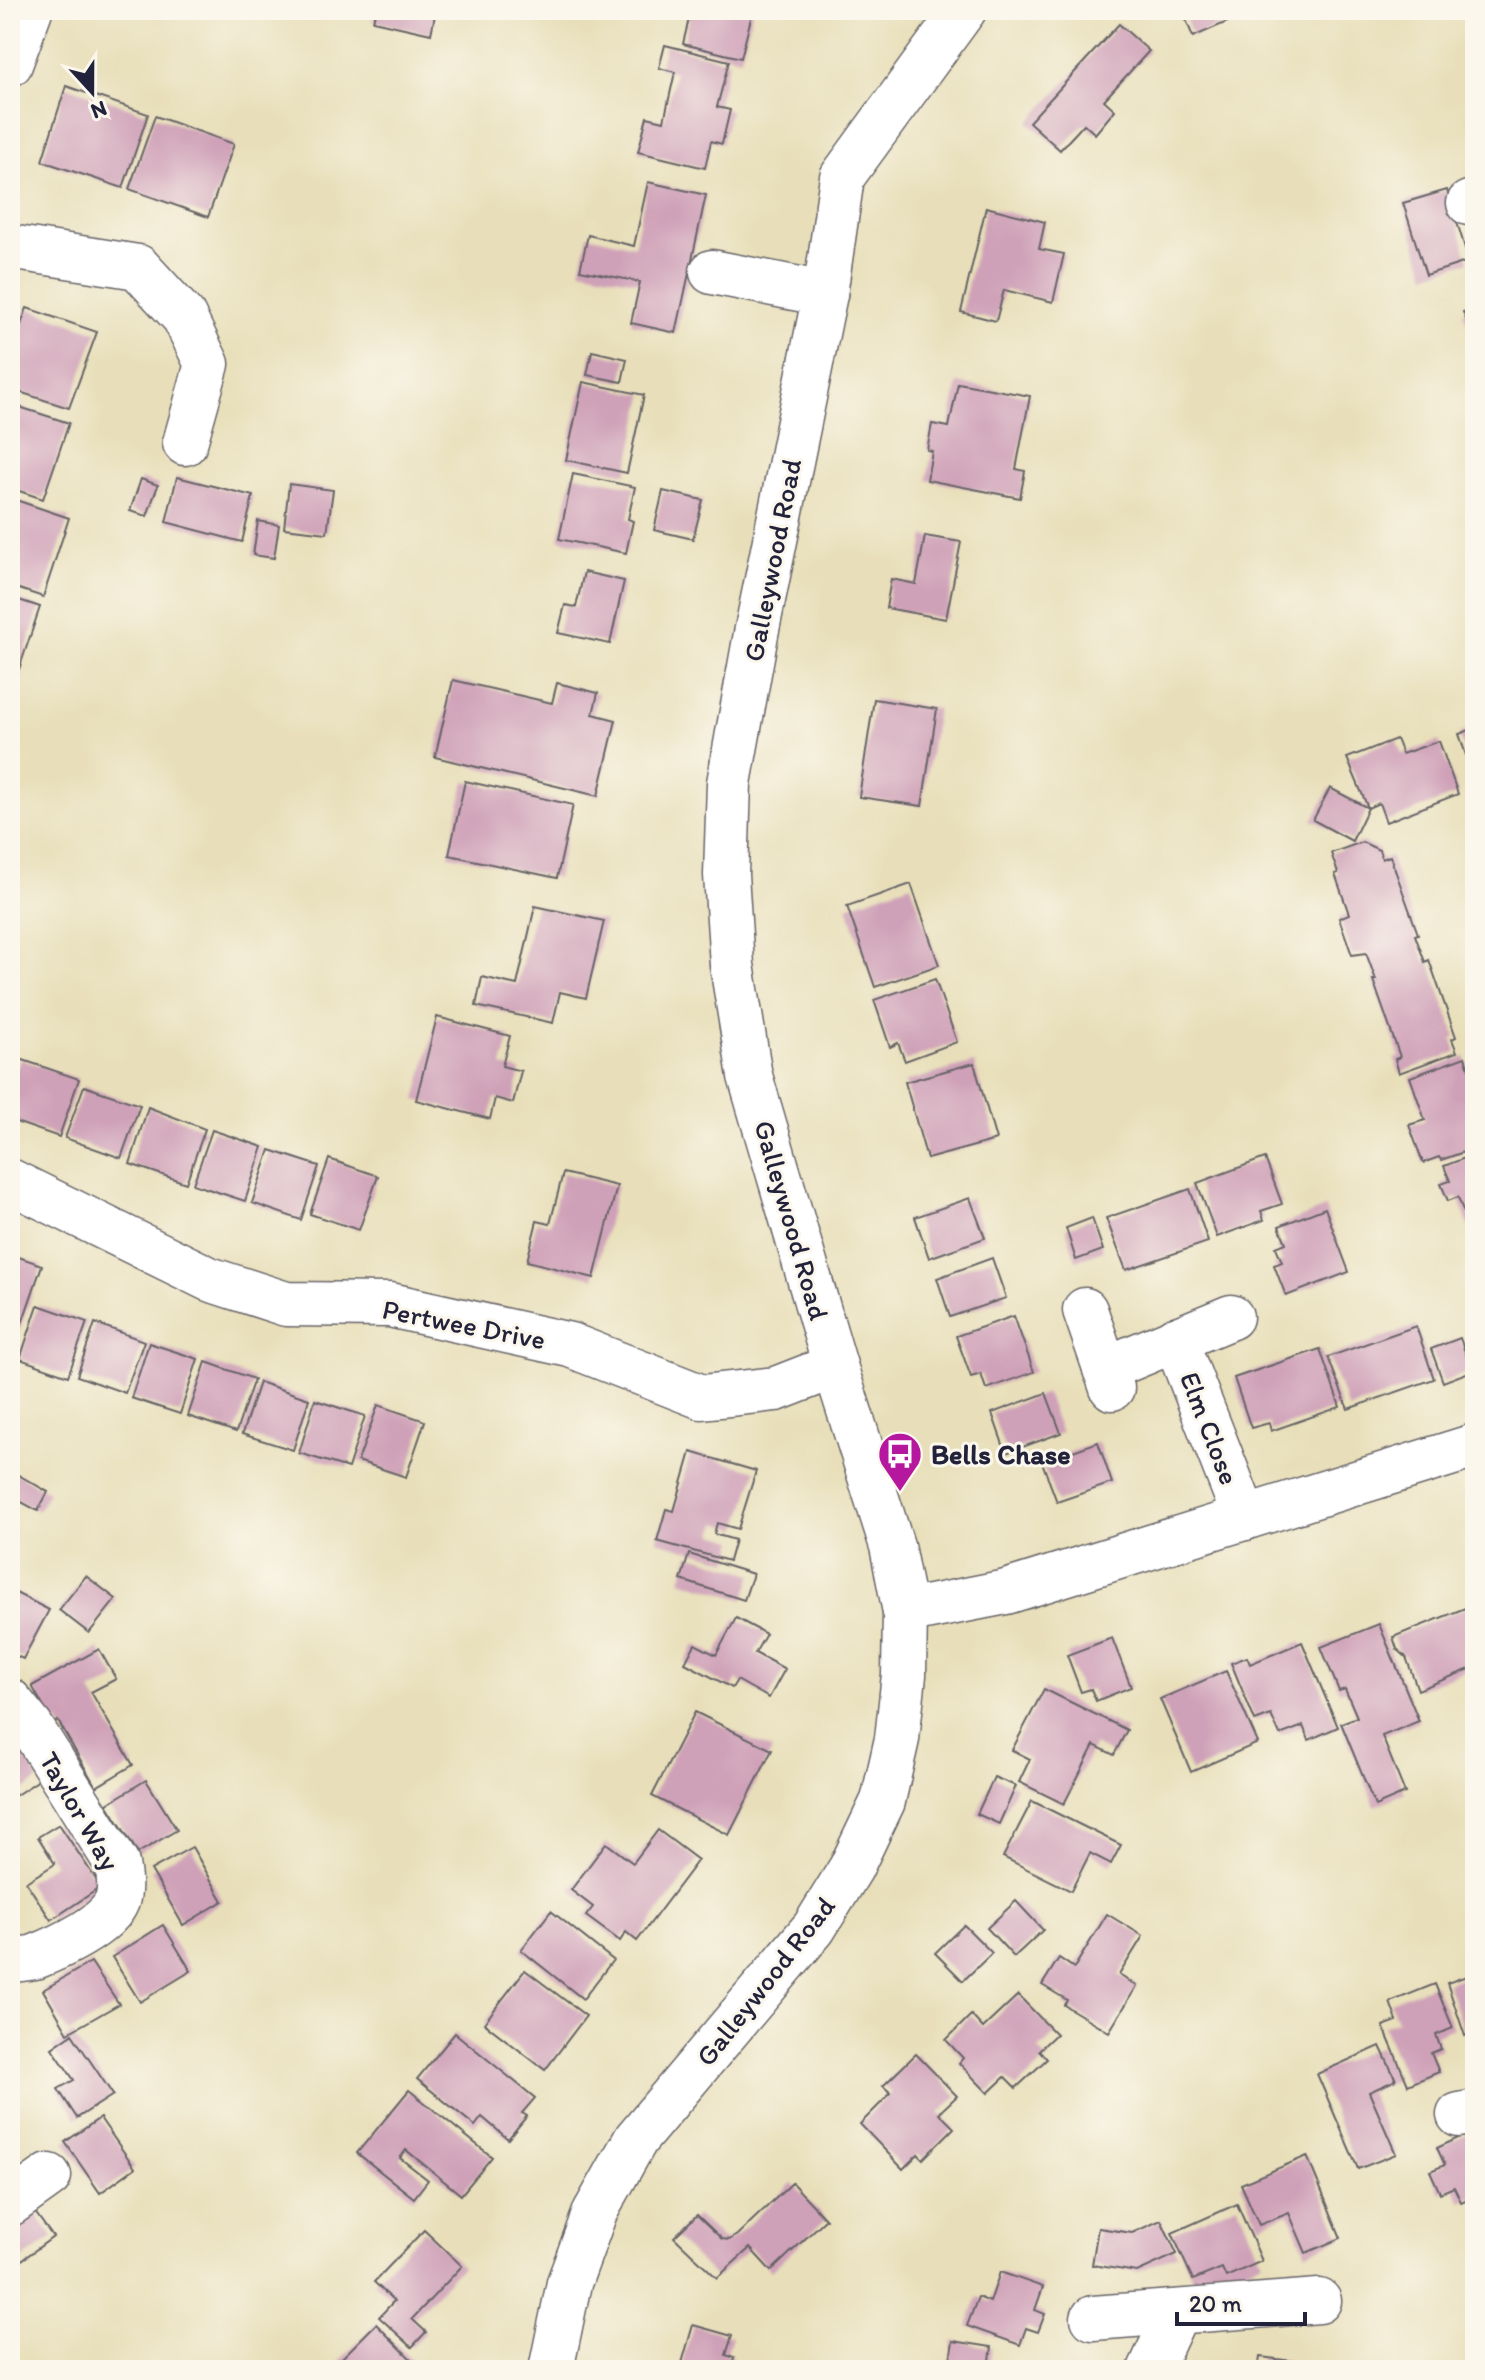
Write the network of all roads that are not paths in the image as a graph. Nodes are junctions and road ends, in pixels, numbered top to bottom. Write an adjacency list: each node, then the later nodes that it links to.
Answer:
1 (30, 10): 3 (street)
2 (964, 10): 6 (street, Galleywood Road)
3 (10, 64)
4 (10, 247): 7 (street)
5 (712, 272): 6 (street)
6 (825, 294): 12 (street, Galleywood Road)
7 (185, 443)
8 (10, 1181): 12 (street, Pertwee Drive)
9 (1085, 1310): 11 (street, Elm Close)
10 (1231, 1317): 11 (street, Elm Close)
11 (1175, 1339): 14 (street, Elm Close)
12 (835, 1366): 15 (street, Galleywood Road)
13 (1475, 1446): 14 (street)
14 (1245, 1518): 15 (street)
15 (905, 1612): 23 (street, Galleywood Road)
16 (10, 1701): 17 (street, Taylor Way)
17 (10, 1960)
18 (49, 2176): 19 (street)
19 (10, 2204)
20 (1319, 2301): 21 (street)
21 (1177, 2312): 22 (street); 24 (street)
22 (1093, 2318)
23 (551, 2370)
24 (1150, 2370)

